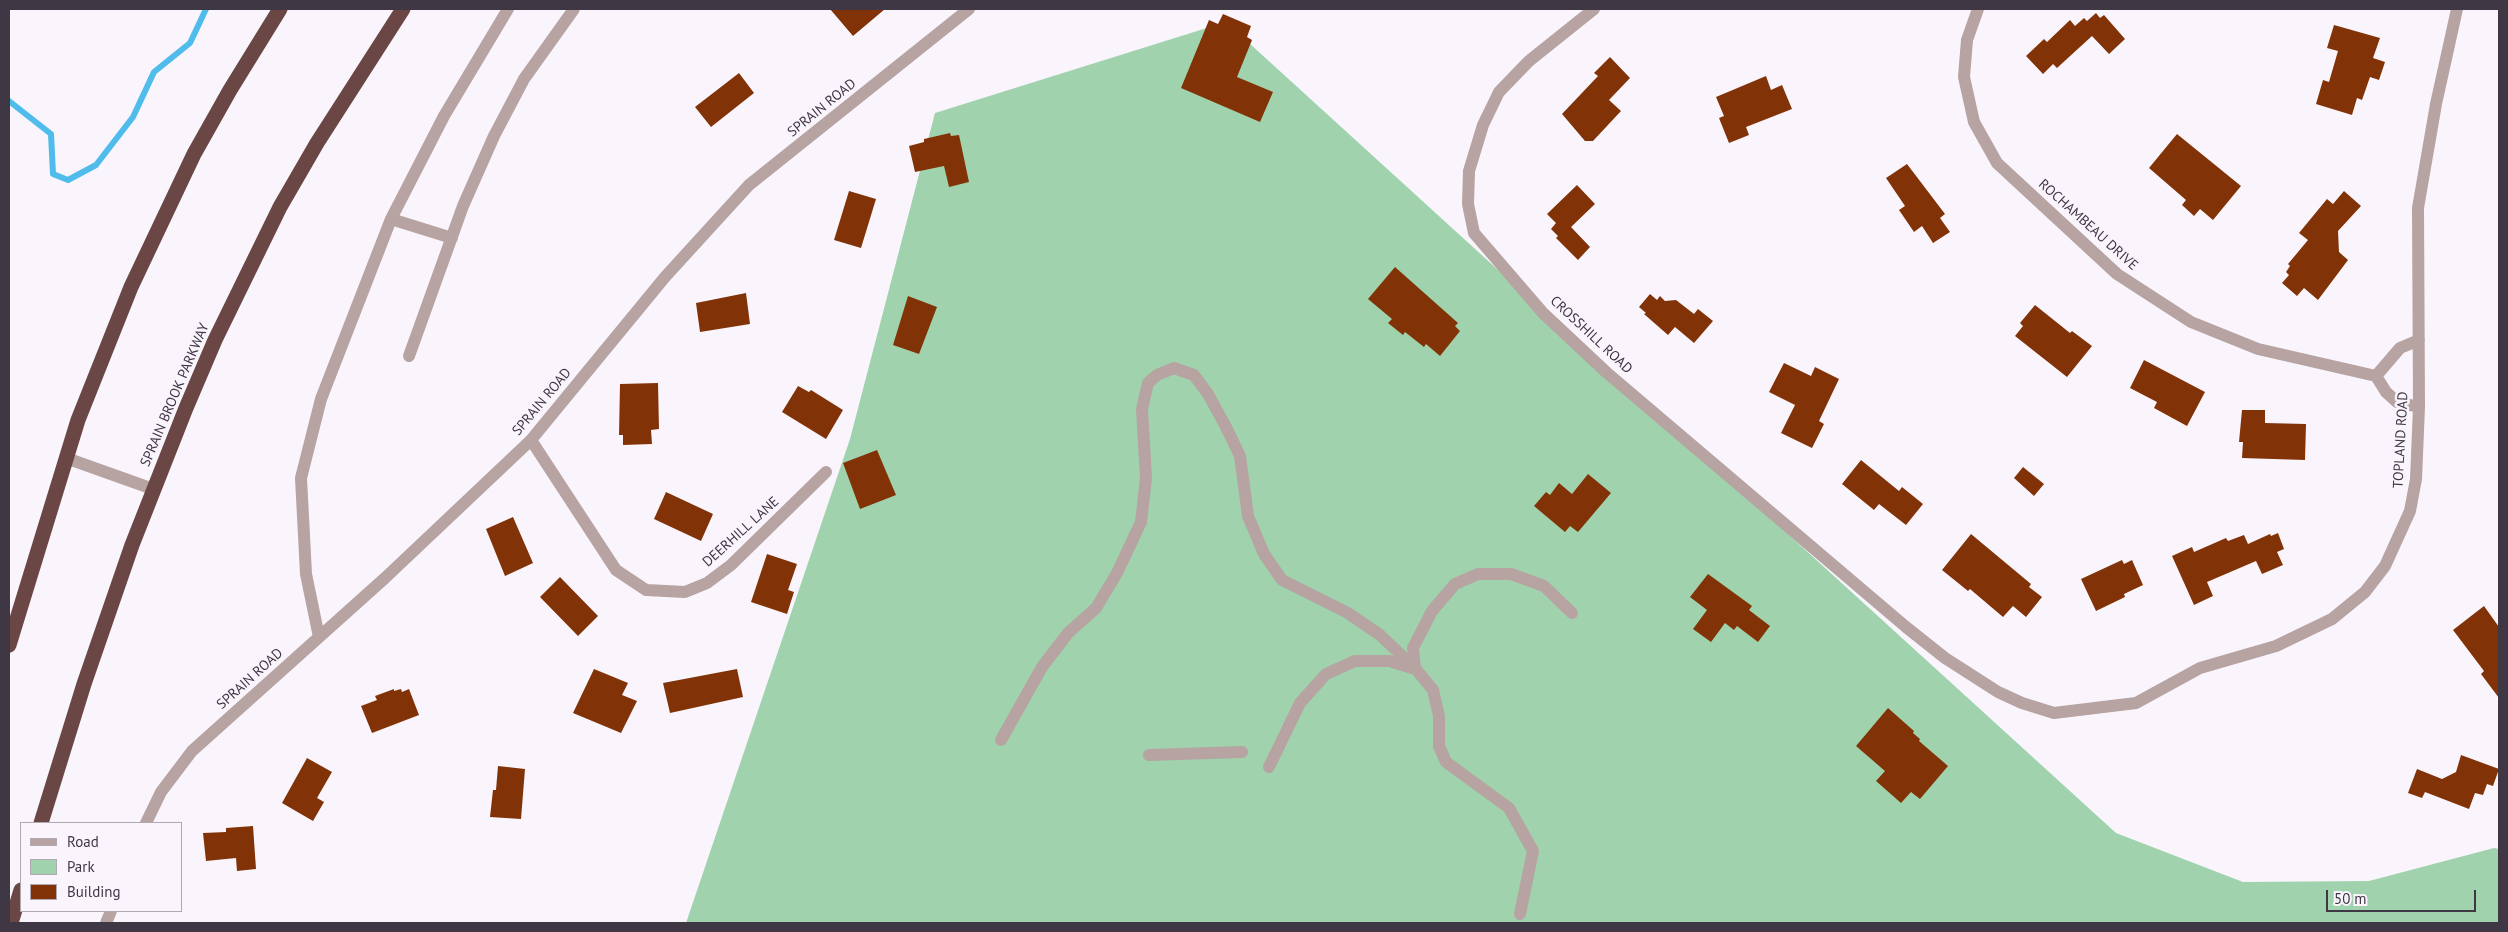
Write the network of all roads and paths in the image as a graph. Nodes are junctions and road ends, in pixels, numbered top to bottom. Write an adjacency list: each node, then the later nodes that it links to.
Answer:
1 (280, 9): 16 (highway)
2 (403, 9): 18 (highway, SPRAIN BROOK PARKWAY)
3 (508, 9): 9 (street)
4 (574, 9): 10 (street)
5 (969, 9): 15 (street, SPRAIN ROAD)
6 (1594, 9): 20 (street, CROSSHILL ROAD)
7 (1978, 9): 13 (street, ROCHAMBEAU DRIVE)
8 (2456, 9): 11 (street, TOPLAND ROAD)
9 (391, 219): 10 (street); 21 (street)
10 (452, 238): 12 (street)
11 (2419, 340): 13 (street); 14 (street, TOPLAND ROAD)
12 (409, 356)
13 (2376, 376): 14 (street)
14 (2419, 407): 20 (street, TOPLAND ROAD)
15 (531, 440): 17 (street, DEERHILL LANE); 21 (street, SPRAIN ROAD)
16 (66, 458): 18 (street); 22 (highway)
17 (826, 472)
18 (154, 489): 28 (highway, SPRAIN BROOK PARKWAY)
19 (1572, 613): 23 (street)
20 (1906, 627)
21 (319, 638): 29 (street, SPRAIN ROAD)
22 (9, 645)
23 (1415, 668): 24 (street); 27 (street); 31 (street)
24 (1001, 740)
25 (1242, 752): 26 (street)
26 (1149, 755)
27 (1269, 767)
28 (41, 822)
29 (146, 822)
30 (20, 893): 32 (highway)
31 (1520, 914)
32 (11, 923)

